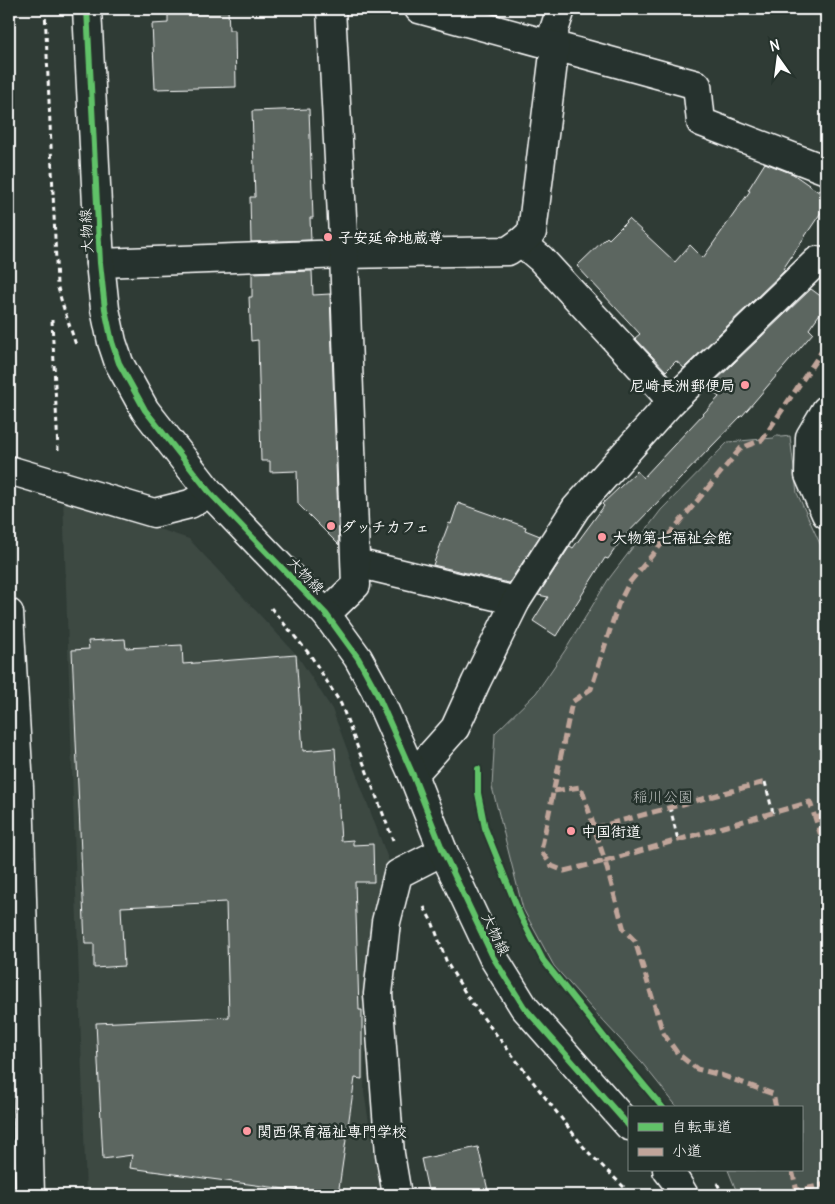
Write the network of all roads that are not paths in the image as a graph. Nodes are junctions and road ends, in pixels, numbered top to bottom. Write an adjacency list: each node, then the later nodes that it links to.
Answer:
1 (87, 9): 10 (street, 大物線)
2 (331, 9): 8 (street)
3 (419, 9): 5 (street)
4 (560, 9): 5 (street)
5 (555, 46): 6 (street); 7 (street)
6 (826, 170)
7 (521, 242): 8 (street); 11 (street)
8 (344, 254): 10 (street); 16 (street)
9 (823, 255): 11 (street)
10 (100, 263): 14 (street, 大物線)
11 (672, 401): 17 (street)
12 (826, 410): 15 (street)
13 (9, 470): 14 (street)
14 (210, 493): 19 (street, 大物線)
15 (826, 514)
16 (356, 563): 17 (street); 19 (street)
17 (516, 601): 20 (street)
18 (9, 613): 21 (street)
19 (326, 614): 20 (street, 大物線)
20 (414, 775): 22 (street, 大物線)
21 (14, 786): 25 (street)
22 (443, 851): 23 (street, 大物線); 26 (street)
23 (628, 1125)
24 (669, 1172): 27 (street)
25 (30, 1195)
26 (397, 1195)
27 (684, 1195)

